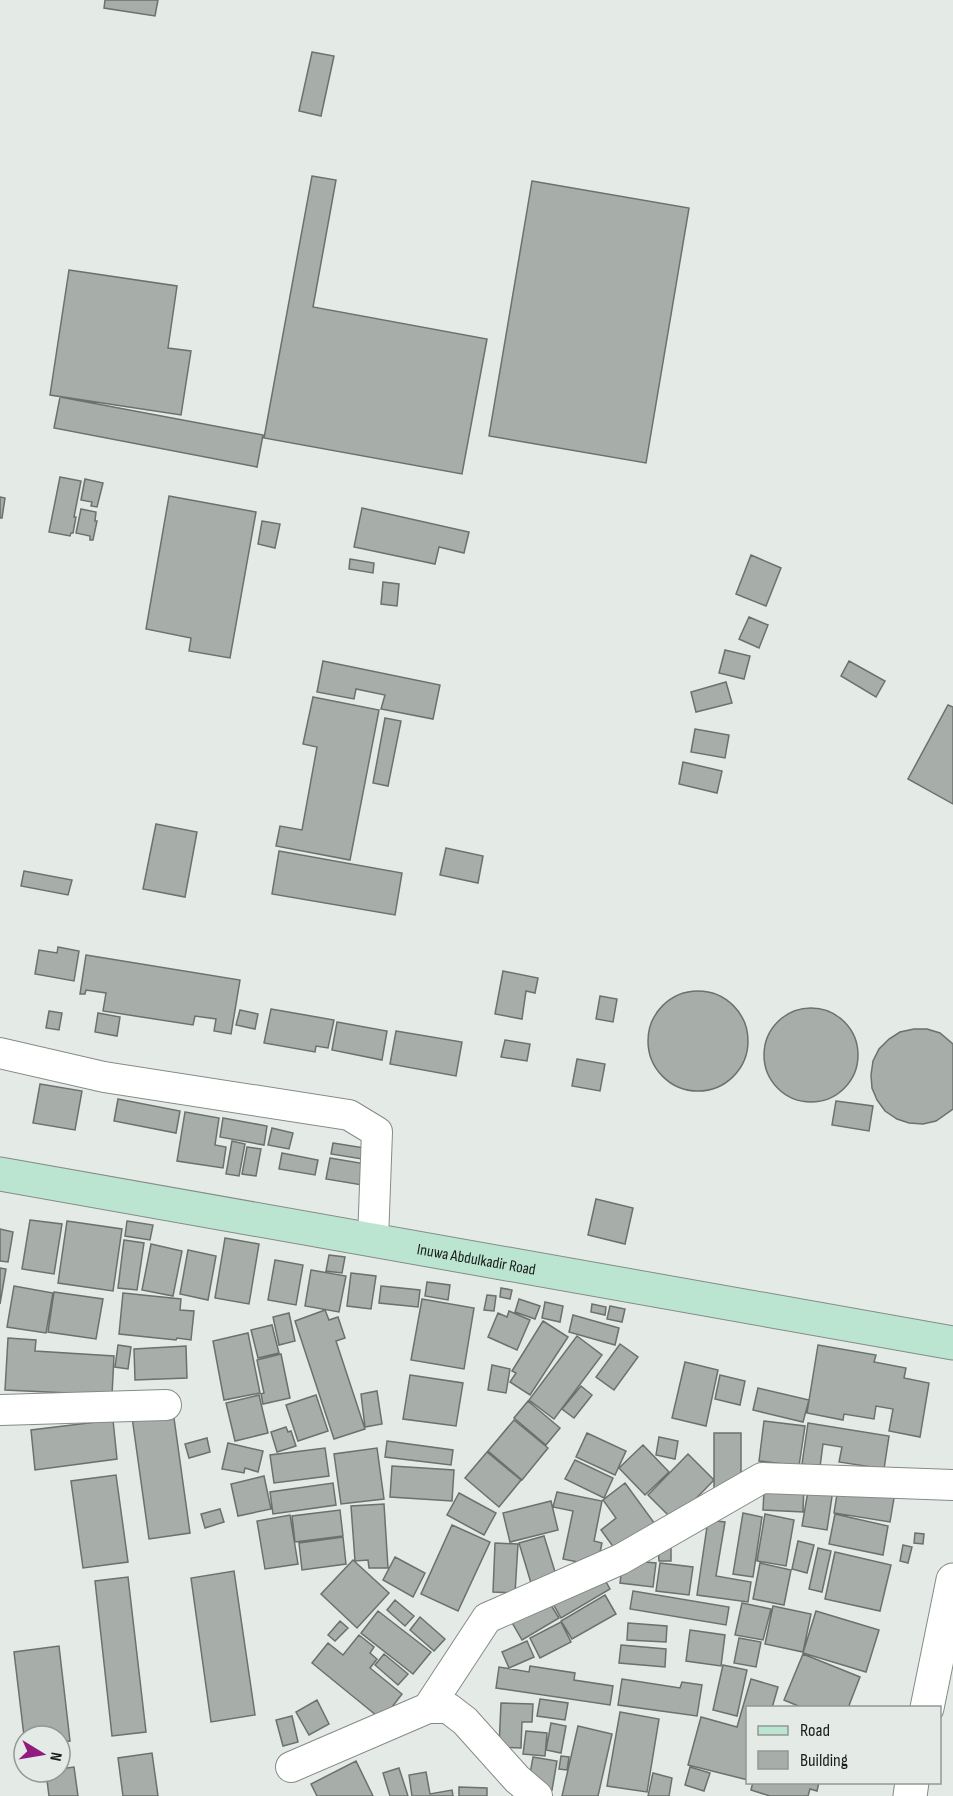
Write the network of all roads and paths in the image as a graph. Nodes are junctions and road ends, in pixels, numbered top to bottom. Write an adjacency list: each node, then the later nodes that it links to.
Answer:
1 (0, 1053): 3 (street)
2 (0, 1174): 3 (main road, Inuwa Abdulkadir Road)
3 (373, 1240): 4 (main road, Inuwa Abdulkadir Road)
4 (953, 1343)
5 (166, 1405): 6 (street)
6 (0, 1410)
7 (953, 1485): 10 (street)
8 (953, 1580): 9 (street)
9 (927, 1706)
10 (428, 1708): 11 (street); 12 (street)
11 (291, 1767)
12 (537, 1796)

